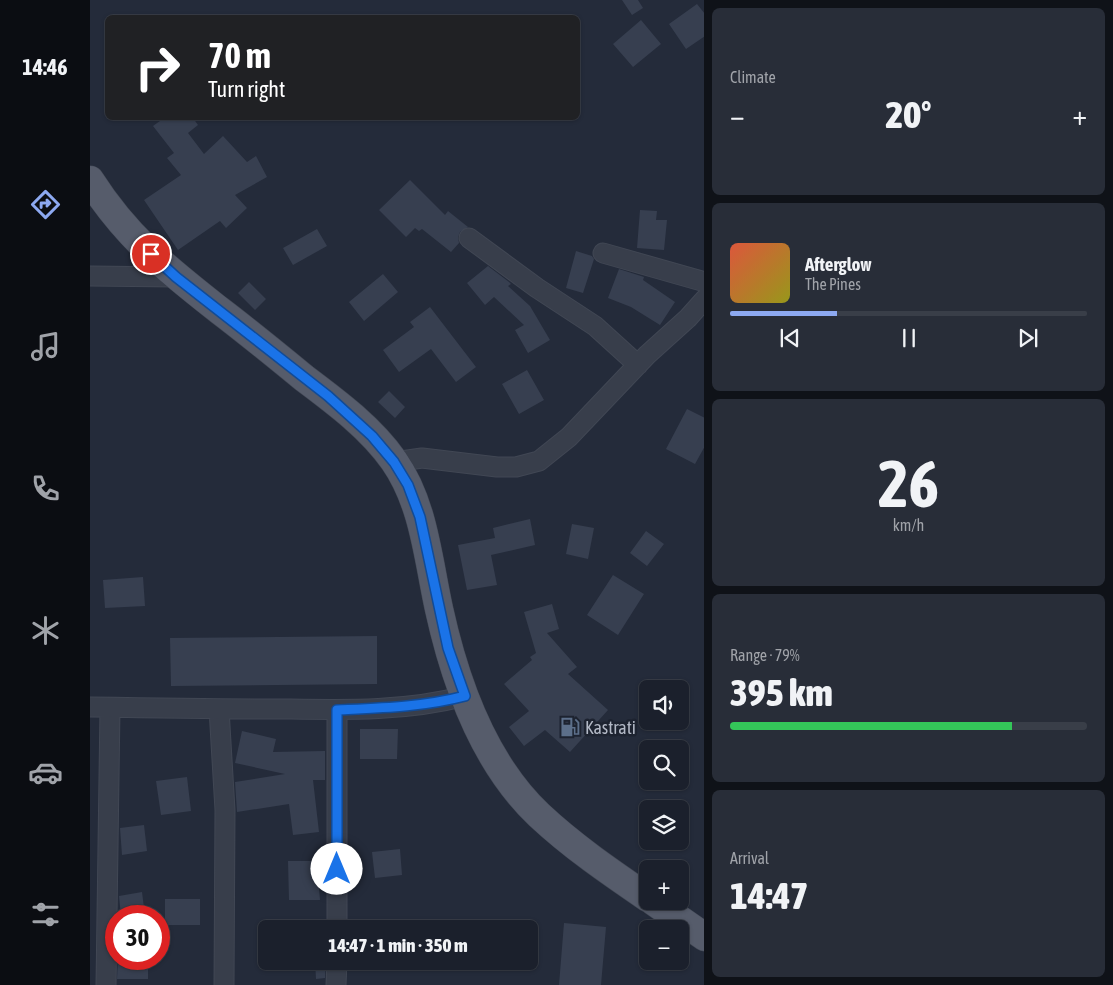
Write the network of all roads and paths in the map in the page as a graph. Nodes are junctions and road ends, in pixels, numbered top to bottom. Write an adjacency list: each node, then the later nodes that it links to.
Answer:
1 (90, 180): 5 (main road)
2 (469, 238): 8 (street)
3 (603, 253): 6 (street)
4 (90, 276): 5 (street)
5 (176, 277): 9 (main road)
6 (704, 282)
7 (704, 300): 8 (street)
8 (638, 365): 9 (street)
9 (394, 462): 10 (main road)
10 (465, 696): 14 (street); 15 (main road)
11 (90, 707): 12 (street)
12 (110, 708): 13 (street); 20 (street)
13 (219, 709): 14 (street); 21 (street)
14 (337, 710): 17 (street)
15 (639, 892)
16 (666, 910): 18 (main road)
17 (337, 920)
18 (704, 936)
19 (336, 970): 22 (street)
20 (106, 985)
21 (224, 985)
22 (336, 985)

